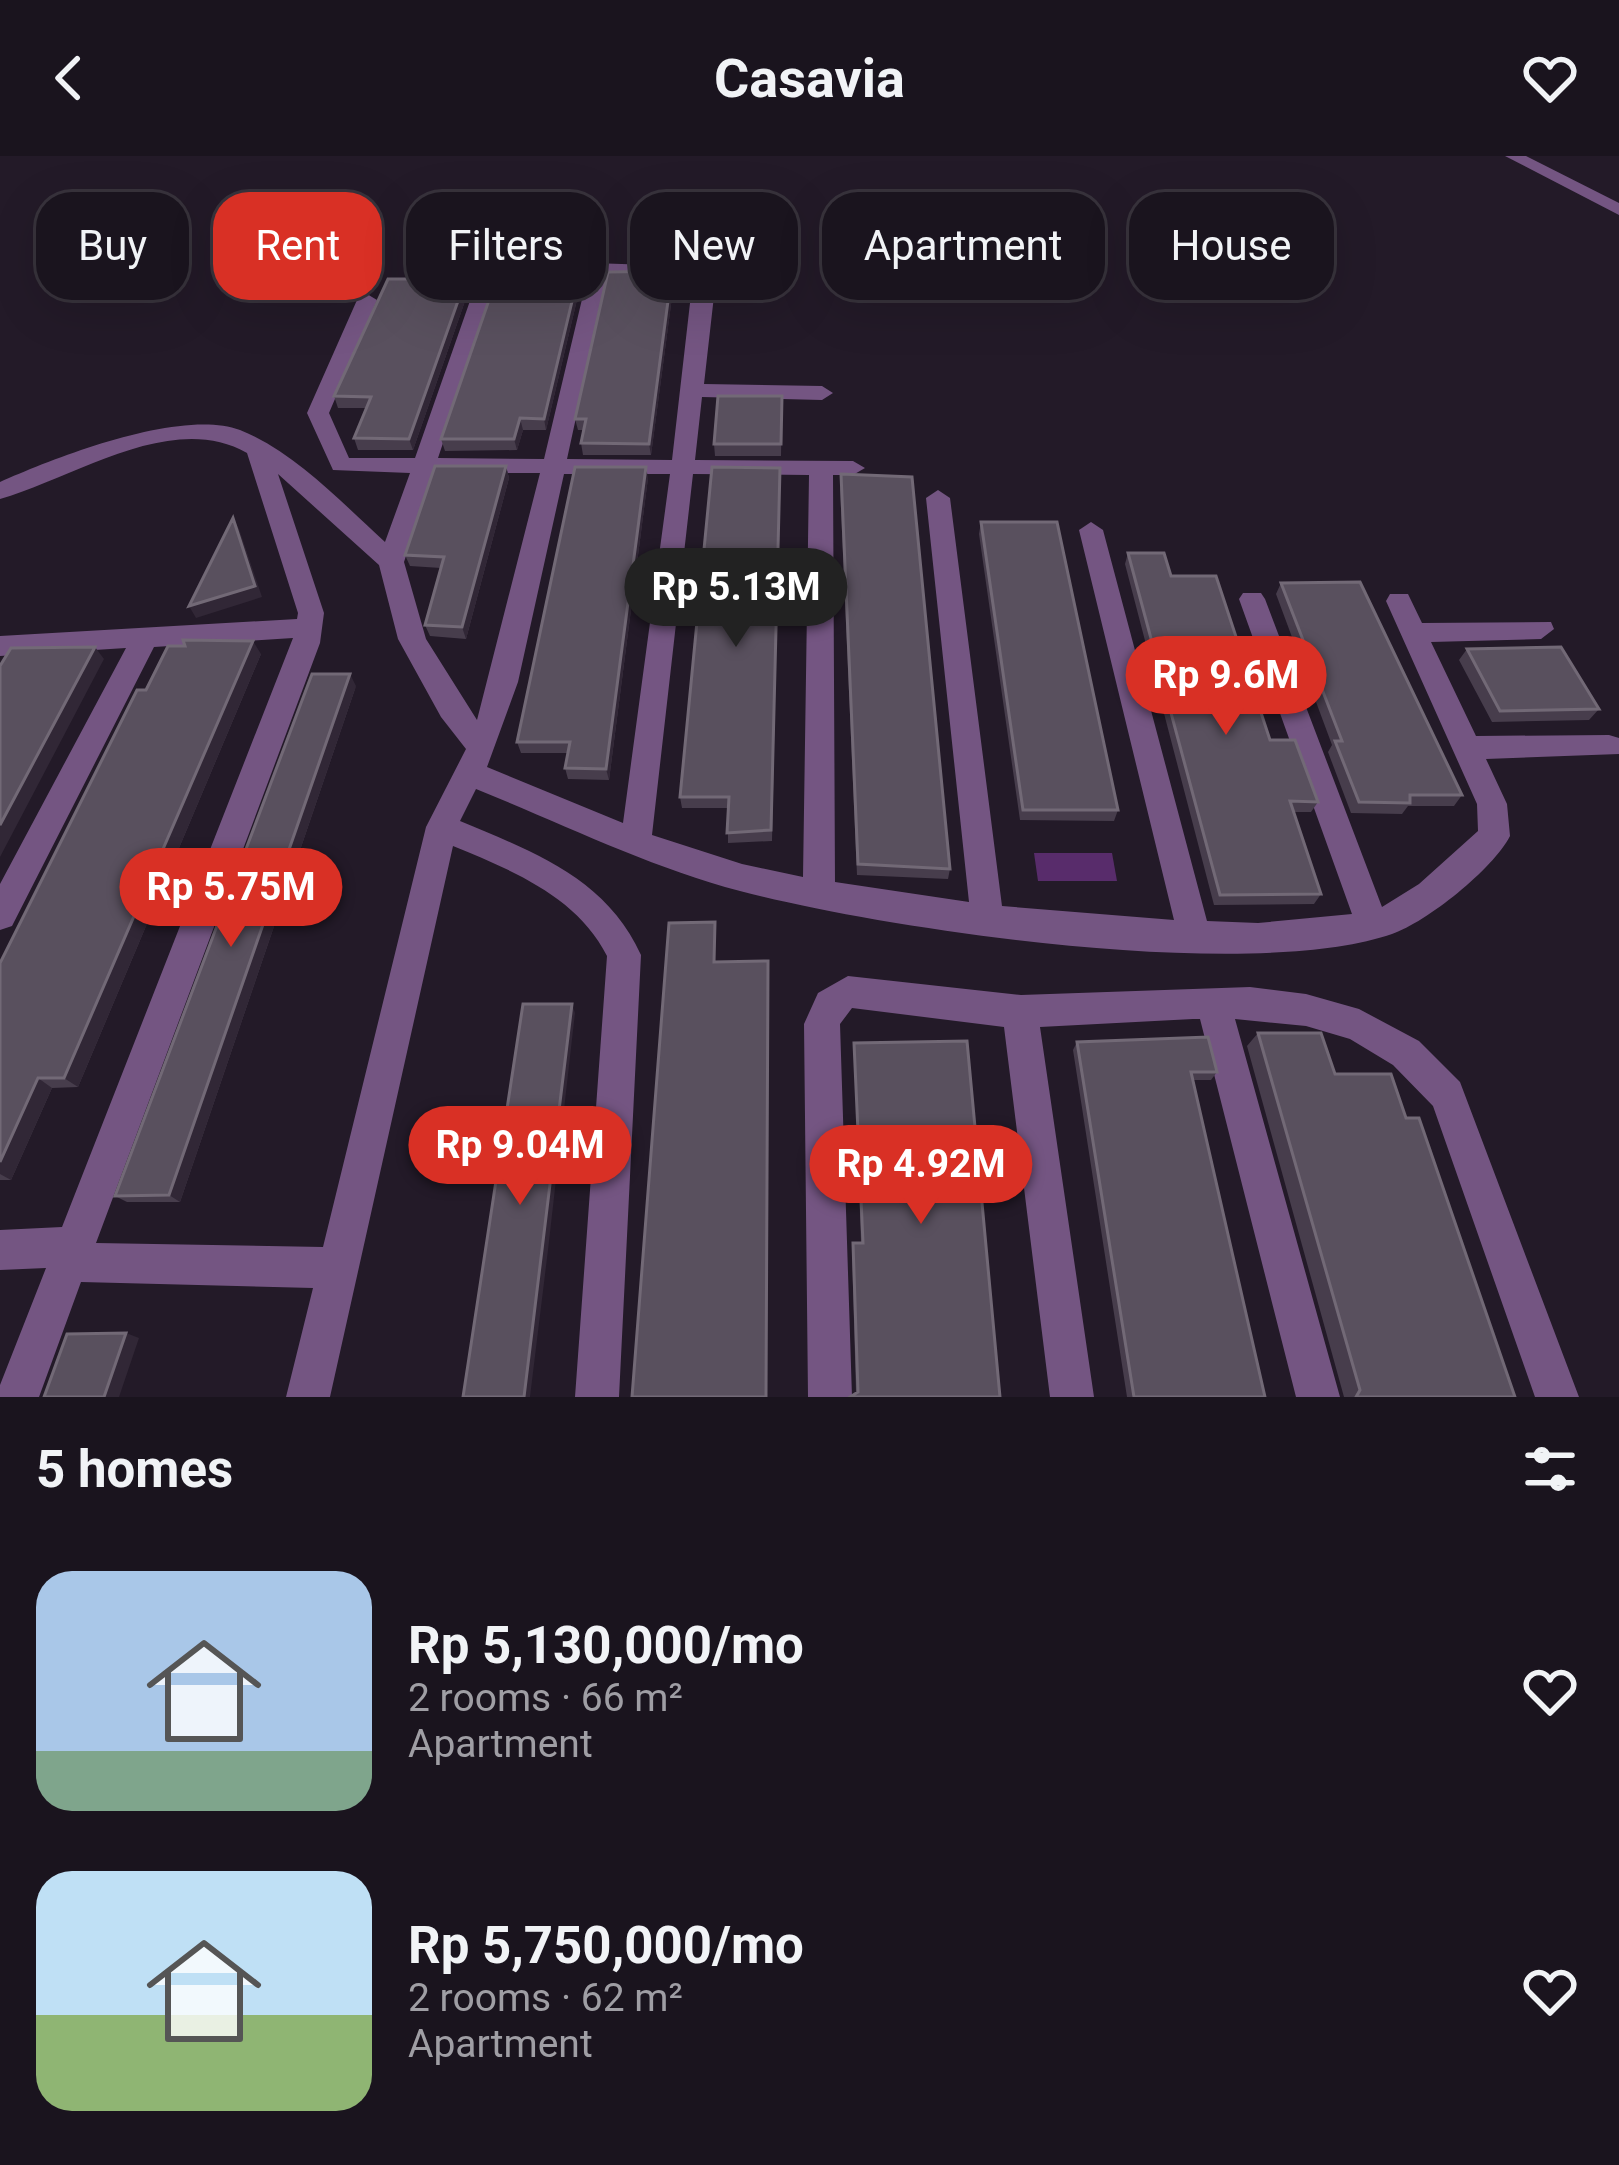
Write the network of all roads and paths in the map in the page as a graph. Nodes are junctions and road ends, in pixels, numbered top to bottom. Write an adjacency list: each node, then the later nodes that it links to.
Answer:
1 (1513, 156): 2 (street)
2 (1619, 210)
3 (606, 268): 7 (street)
4 (368, 300): 11 (street)
5 (480, 300): 11 (street)
6 (592, 300): 12 (street)
7 (694, 390): 8 (street); 10 (street)
8 (822, 393)
9 (259, 453): 15 (street); 18 (street); 21 (street)
10 (686, 467): 12 (street); 13 (street); 30 (street)
11 (420, 468): 12 (street); 18 (street)
12 (553, 468): 28 (street)
13 (821, 468): 14 (street); 31 (street)
14 (853, 468)
15 (0, 490)
16 (938, 498): 32 (street)
17 (1091, 530): 35 (street)
18 (391, 562): 28 (street)
19 (1252, 599): 34 (street)
20 (1400, 601): 23 (street)
21 (308, 628): 24 (street); 39 (street)
22 (1541, 629): 23 (street)
23 (1414, 633): 27 (street)
24 (146, 636): 25 (street); 33 (street)
25 (1, 643)
26 (1609, 746): 27 (street)
27 (1468, 748): 34 (street)
28 (476, 760): 29 (street); 30 (street)
29 (442, 826): 40 (street); 43 (street)
30 (636, 840): 31 (street)
31 (819, 892): 32 (street)
32 (987, 915): 35 (street)
33 (0, 916)
34 (1372, 924): 35 (street)
35 (1194, 934)
36 (1213, 1004): 37 (street); 46 (street); 47 (street)
37 (1020, 1011): 44 (street); 45 (street)
38 (0, 1250): 39 (street)
39 (71, 1254): 40 (street); 41 (street)
40 (339, 1268): 42 (street)
41 (17, 1397)
42 (308, 1397)
43 (596, 1397)
44 (830, 1397)
45 (1072, 1397)
46 (1318, 1397)
47 (1557, 1397)

